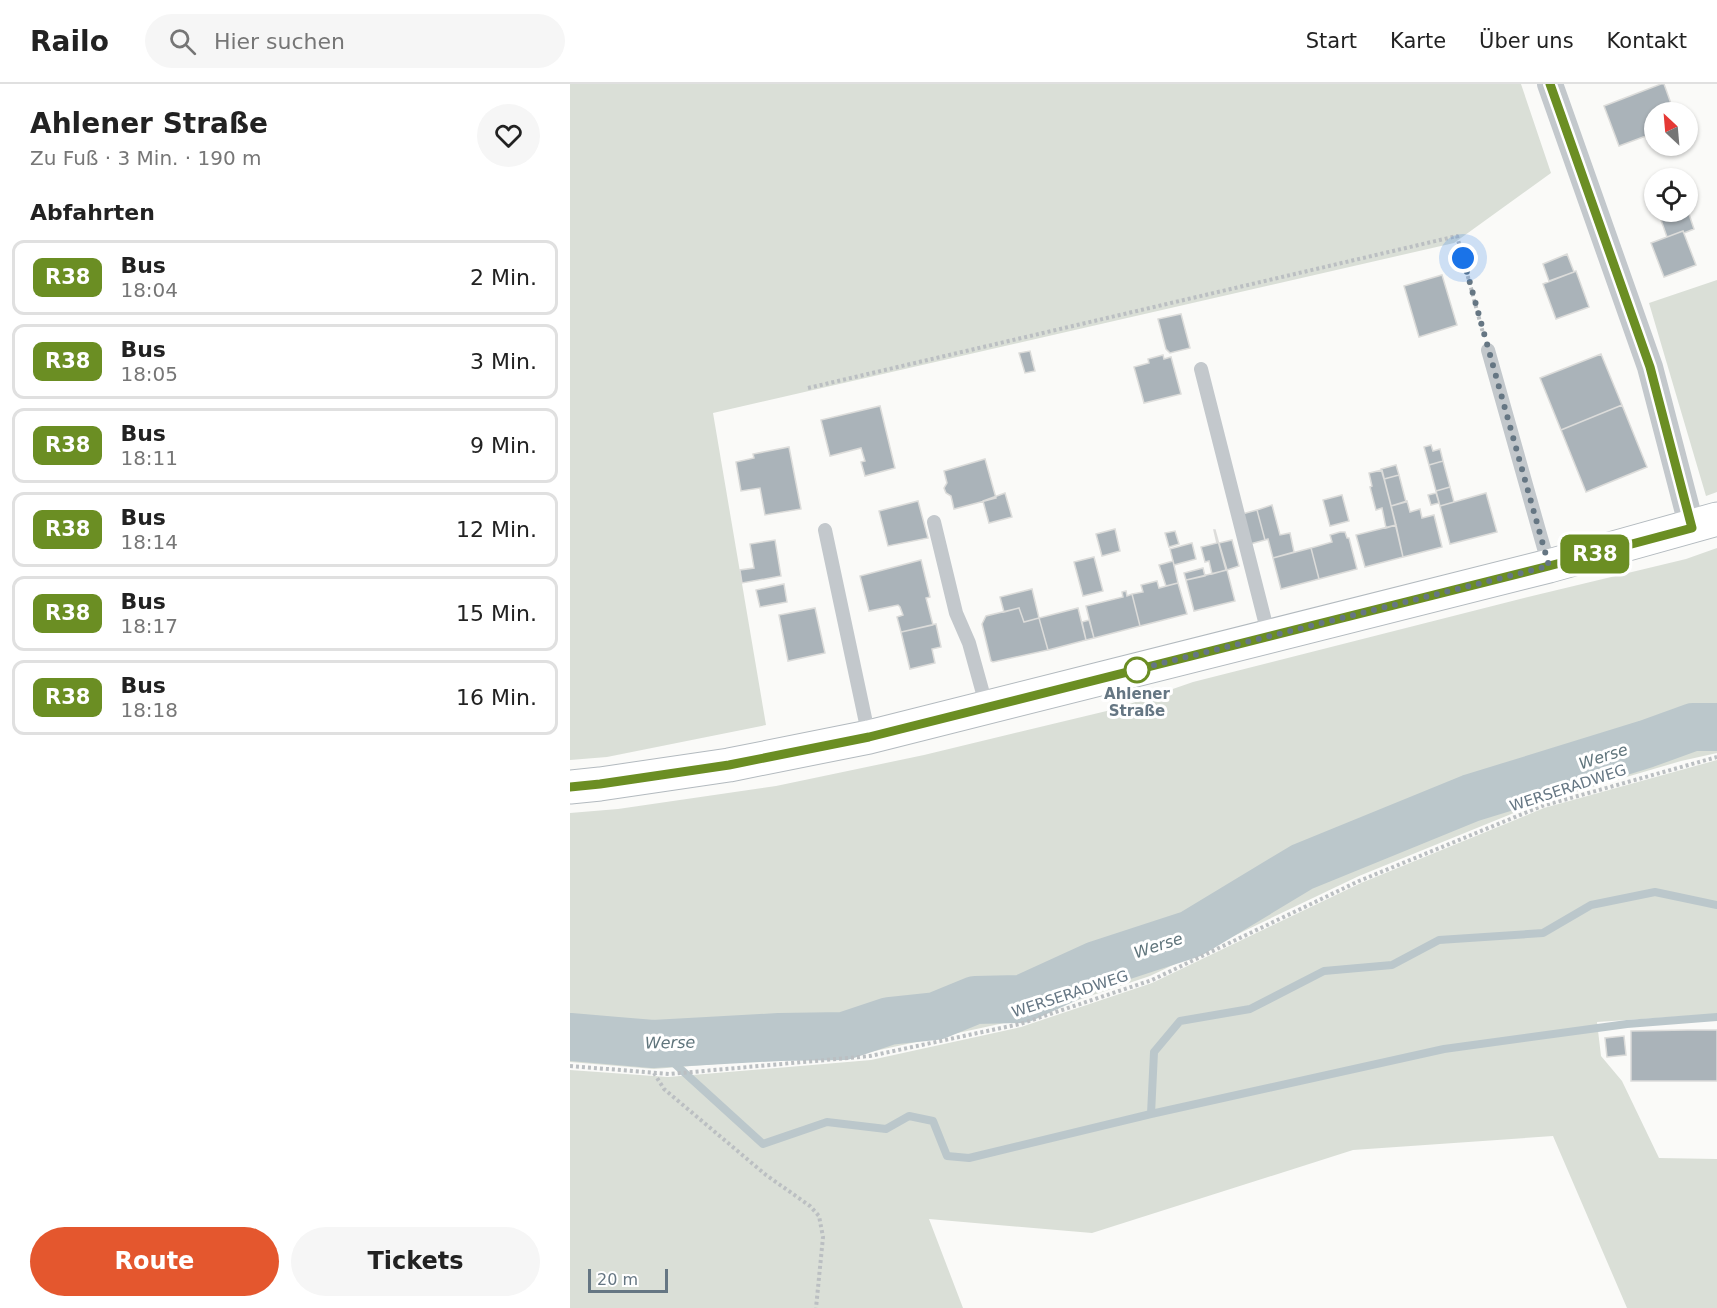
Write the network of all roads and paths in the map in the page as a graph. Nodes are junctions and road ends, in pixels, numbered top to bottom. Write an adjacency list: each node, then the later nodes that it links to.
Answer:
1 (1550, 84): 6 (street)
2 (1488, 350): 4 (path); 8 (lane)
3 (1202, 369): 9 (lane)
4 (808, 388)
5 (934, 522): 10 (lane)
6 (1704, 523): 8 (main road)
7 (825, 530): 11 (lane)
8 (1549, 566): 9 (main road)
9 (1269, 637): 10 (main road)
10 (987, 708): 11 (main road)
11 (869, 737): 13 (main road)
12 (1717, 757): 15 (path, WERSERADWEG)
13 (570, 787)
14 (570, 1066): 15 (path, WERSERADWEG)
15 (654, 1073): 16 (path)
16 (816, 1308)

